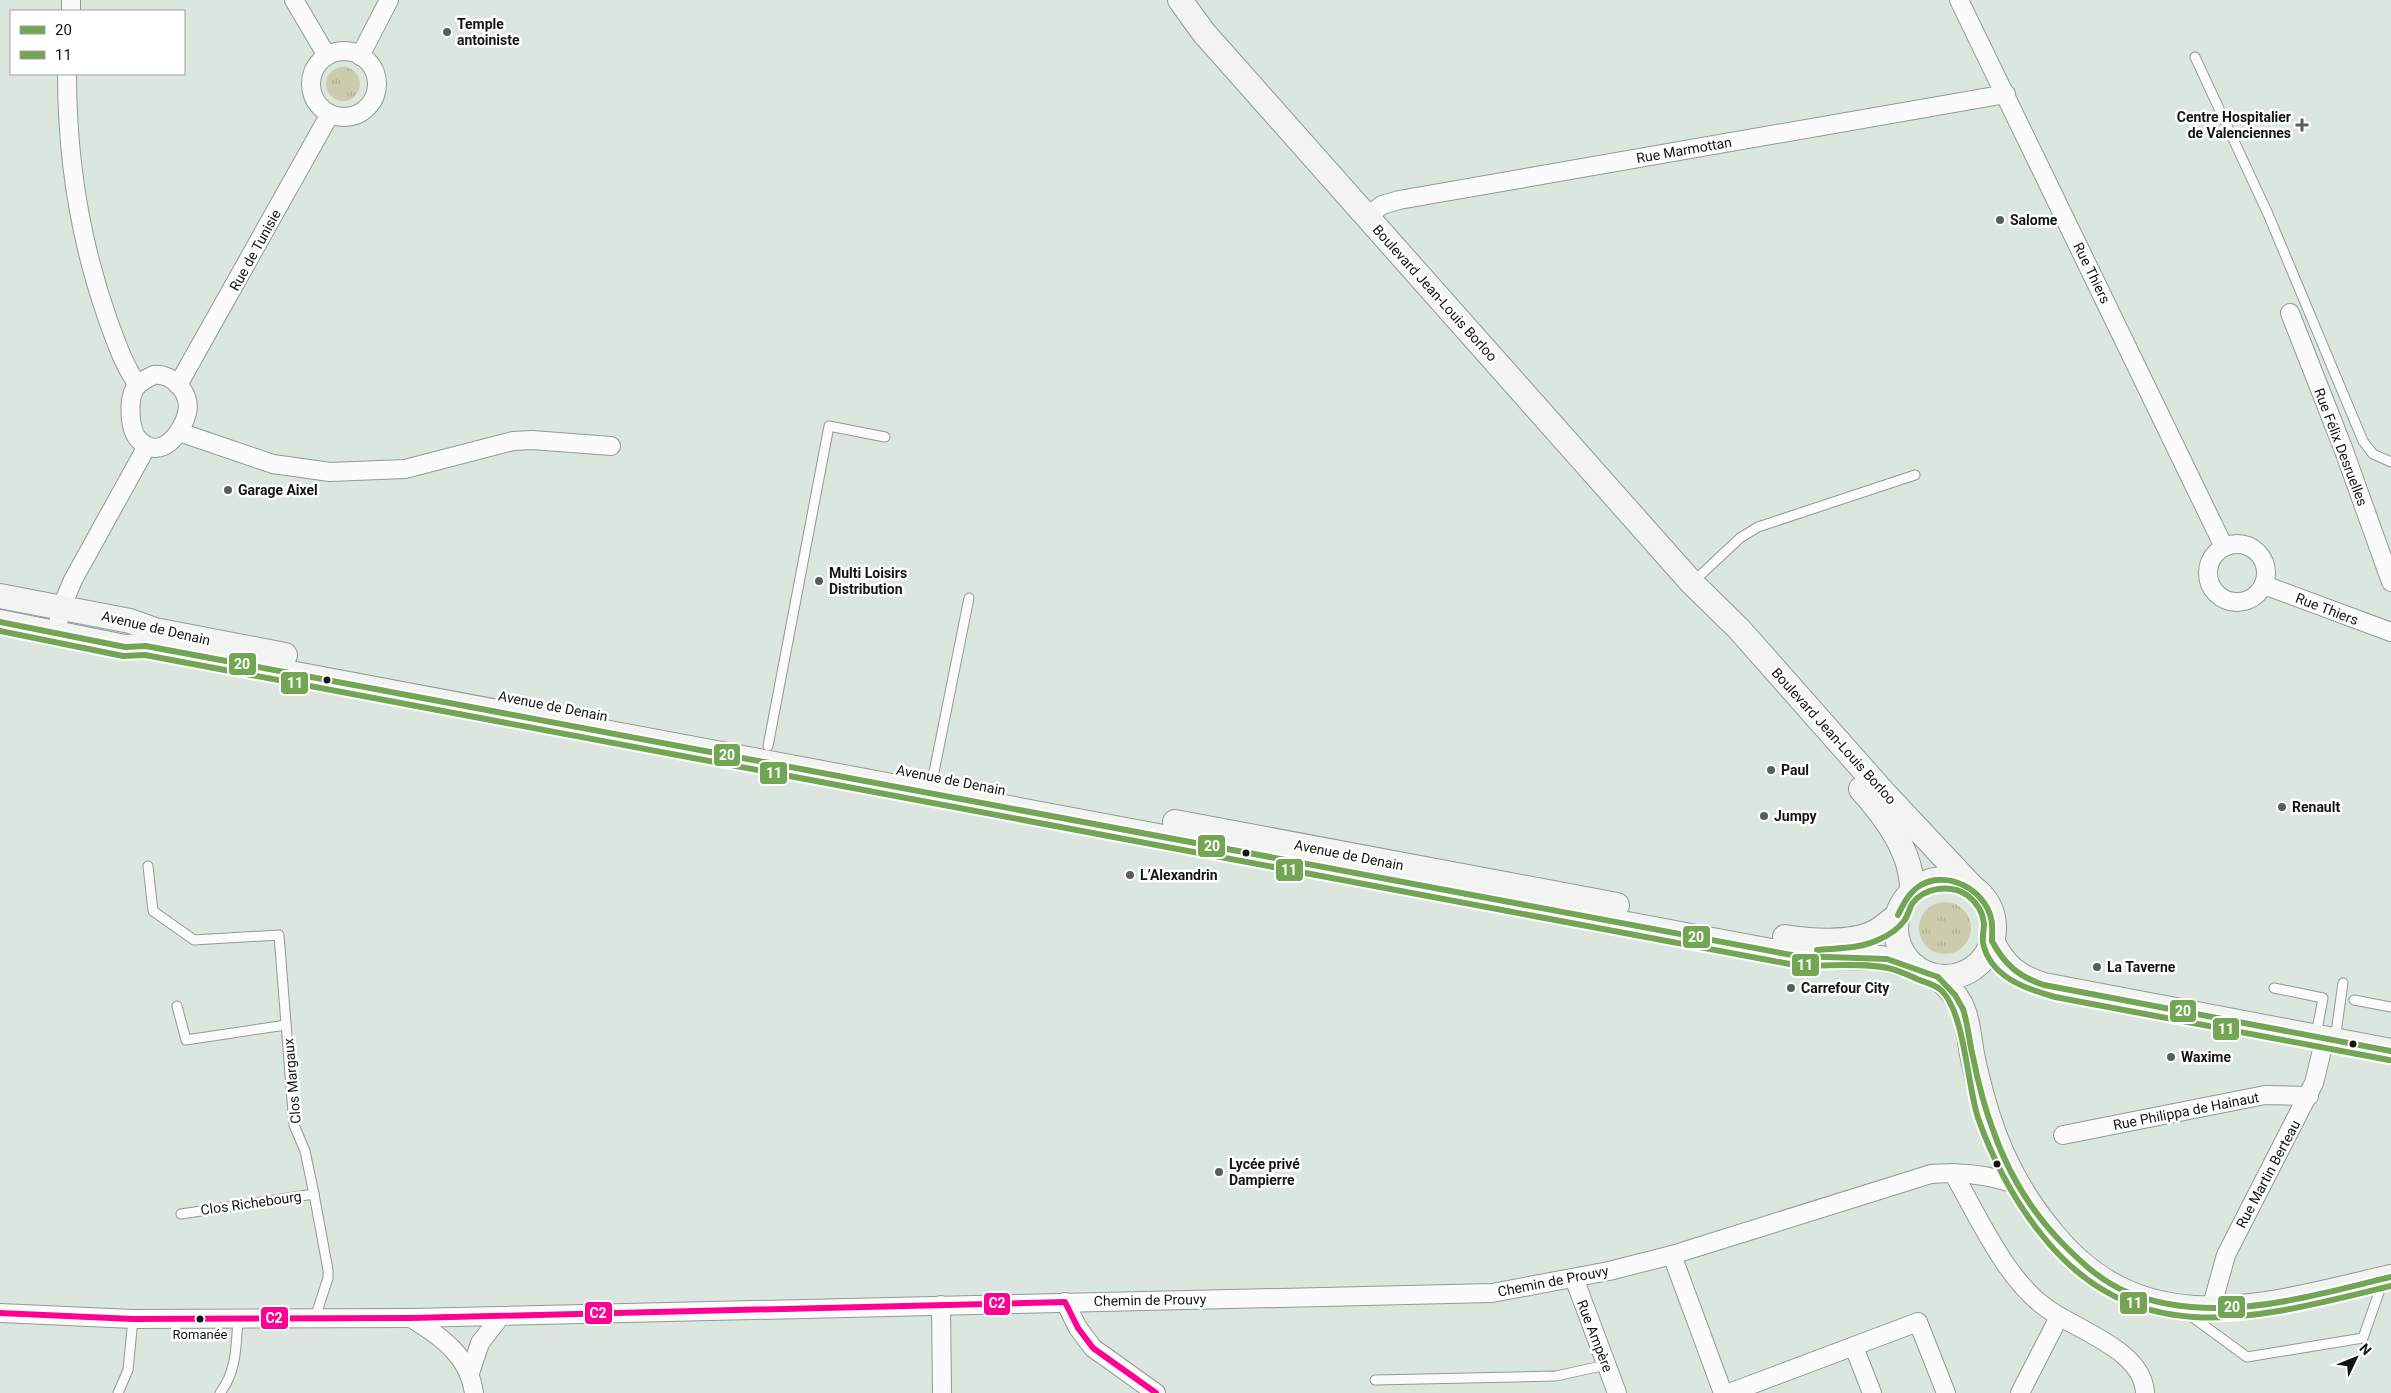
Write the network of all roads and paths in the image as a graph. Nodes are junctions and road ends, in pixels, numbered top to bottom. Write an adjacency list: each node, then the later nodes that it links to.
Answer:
1 (294, 0): 5 (street)
2 (389, 0): 6 (street)
3 (1180, 0): 11 (main road, Boulevard Jean-Louis Borloo)
4 (1959, 0): 9 (street, Rue Thiers)
5 (327, 56): 6 (street); 10 (street)
6 (360, 56): 10 (street)
7 (2195, 57): 19 (lane)
8 (68, 75): 13 (street)
9 (2006, 94): 11 (street, Rue Marmottan); 21 (street, Rue Thiers)
10 (330, 114): 14 (street, Rue de Tunisie)
11 (1367, 217): 23 (main road, Boulevard Jean-Louis Borloo)
12 (2290, 313): 22 (street, Rue Félix Desruelles)
13 (138, 385): 14 (street); 17 (street)
14 (178, 385): 15 (street)
15 (179, 432): 17 (street); 18 (street)
16 (884, 437): 31 (lane)
17 (147, 446): 27 (street)
18 (611, 446)
19 (2391, 462)
20 (1915, 475): 23 (lane)
21 (2224, 547): 24 (street); 24 (street)
22 (2391, 582)
23 (1692, 583): 34 (main road, Boulevard Jean-Louis Borloo); 35 (main road, Boulevard Jean-Louis Borloo)
24 (2264, 585): 29 (street, Rue Thiers)
25 (0, 596): 27 (main road, Avenue de Denain)
26 (969, 598): 32 (lane)
27 (62, 608): 30 (street); 31 (main road, Avenue de Denain)
28 (0, 622): 30 (main road, Avenue de Denain)
29 (2391, 632)
30 (56, 633): 38 (main road, Avenue de Denain)
31 (768, 746): 32 (main road, Avenue de Denain)
32 (933, 777): 36 (main road, Avenue de Denain)
33 (148, 866): 44 (lane, Clos Margaux)
34 (1975, 890): 35 (main road); 37 (main road)
35 (1912, 892): 36 (main road)
36 (1898, 915): 38 (main road)
37 (1992, 941): 38 (main road); 45 (main road)
38 (1927, 972): 50 (main road)
39 (2342, 983): 45 (lane)
40 (2274, 988): 45 (lane)
41 (2354, 1000): 43 (lane)
42 (177, 1006): 44 (lane, Clos Margaux)
43 (2391, 1007)
44 (286, 1025): 51 (lane, Clos Margaux)
45 (2325, 1038): 46 (main road); 47 (street, Rue Martin Berteau)
46 (2391, 1051)
47 (2309, 1096): 48 (street, Rue Philippa de Hainaut); 59 (street, Rue Martin Berteau)
48 (2063, 1135)
49 (1953, 1173): 50 (street, Chemin de Prouvy); 53 (street, Chemin de Prouvy); 62 (street)
50 (2019, 1186): 58 (main road)
51 (314, 1194): 52 (lane, Clos Richebourg); 63 (lane, Clos Richebourg)
52 (180, 1214)
53 (1672, 1255): 54 (street, Chemin de Prouvy); 77 (street)
54 (1574, 1278): 56 (street, Chemin de Prouvy); 68 (street, Rue Ampère)
55 (2388, 1278): 58 (lane); 59 (main road)
56 (1065, 1302): 57 (street, Chemin de Prouvy); 75 (street)
57 (941, 1305): 61 (street, Chemin de Prouvy); 74 (street)
58 (2179, 1307): 59 (main road)
59 (2211, 1309)
60 (0, 1313): 65 (street, Chemin de Prouvy)
61 (500, 1316): 64 (street, Chemin de Prouvy); 69 (street)
62 (2059, 1317): 81 (street); 82 (street)
63 (315, 1318): 64 (street, Chemin de Prouvy); 66 (street, Chemin de Prouvy)
64 (411, 1318): 69 (street)
65 (133, 1319): 66 (street, Chemin de Prouvy); 71 (lane)
66 (238, 1319): 72 (lane)
67 (1854, 1347): 78 (street); 79 (street); 80 (street)
68 (1606, 1366): 70 (lane); 76 (street, Rue Ampère)
69 (470, 1373): 73 (street)
70 (1375, 1380)
71 (118, 1393)
72 (220, 1393)
73 (474, 1393)
74 (942, 1393)
75 (1156, 1393)
76 (1616, 1393)
77 (1723, 1393)
78 (1729, 1393)
79 (1872, 1393)
80 (1946, 1393)
81 (2020, 1393)
82 (2145, 1393)

